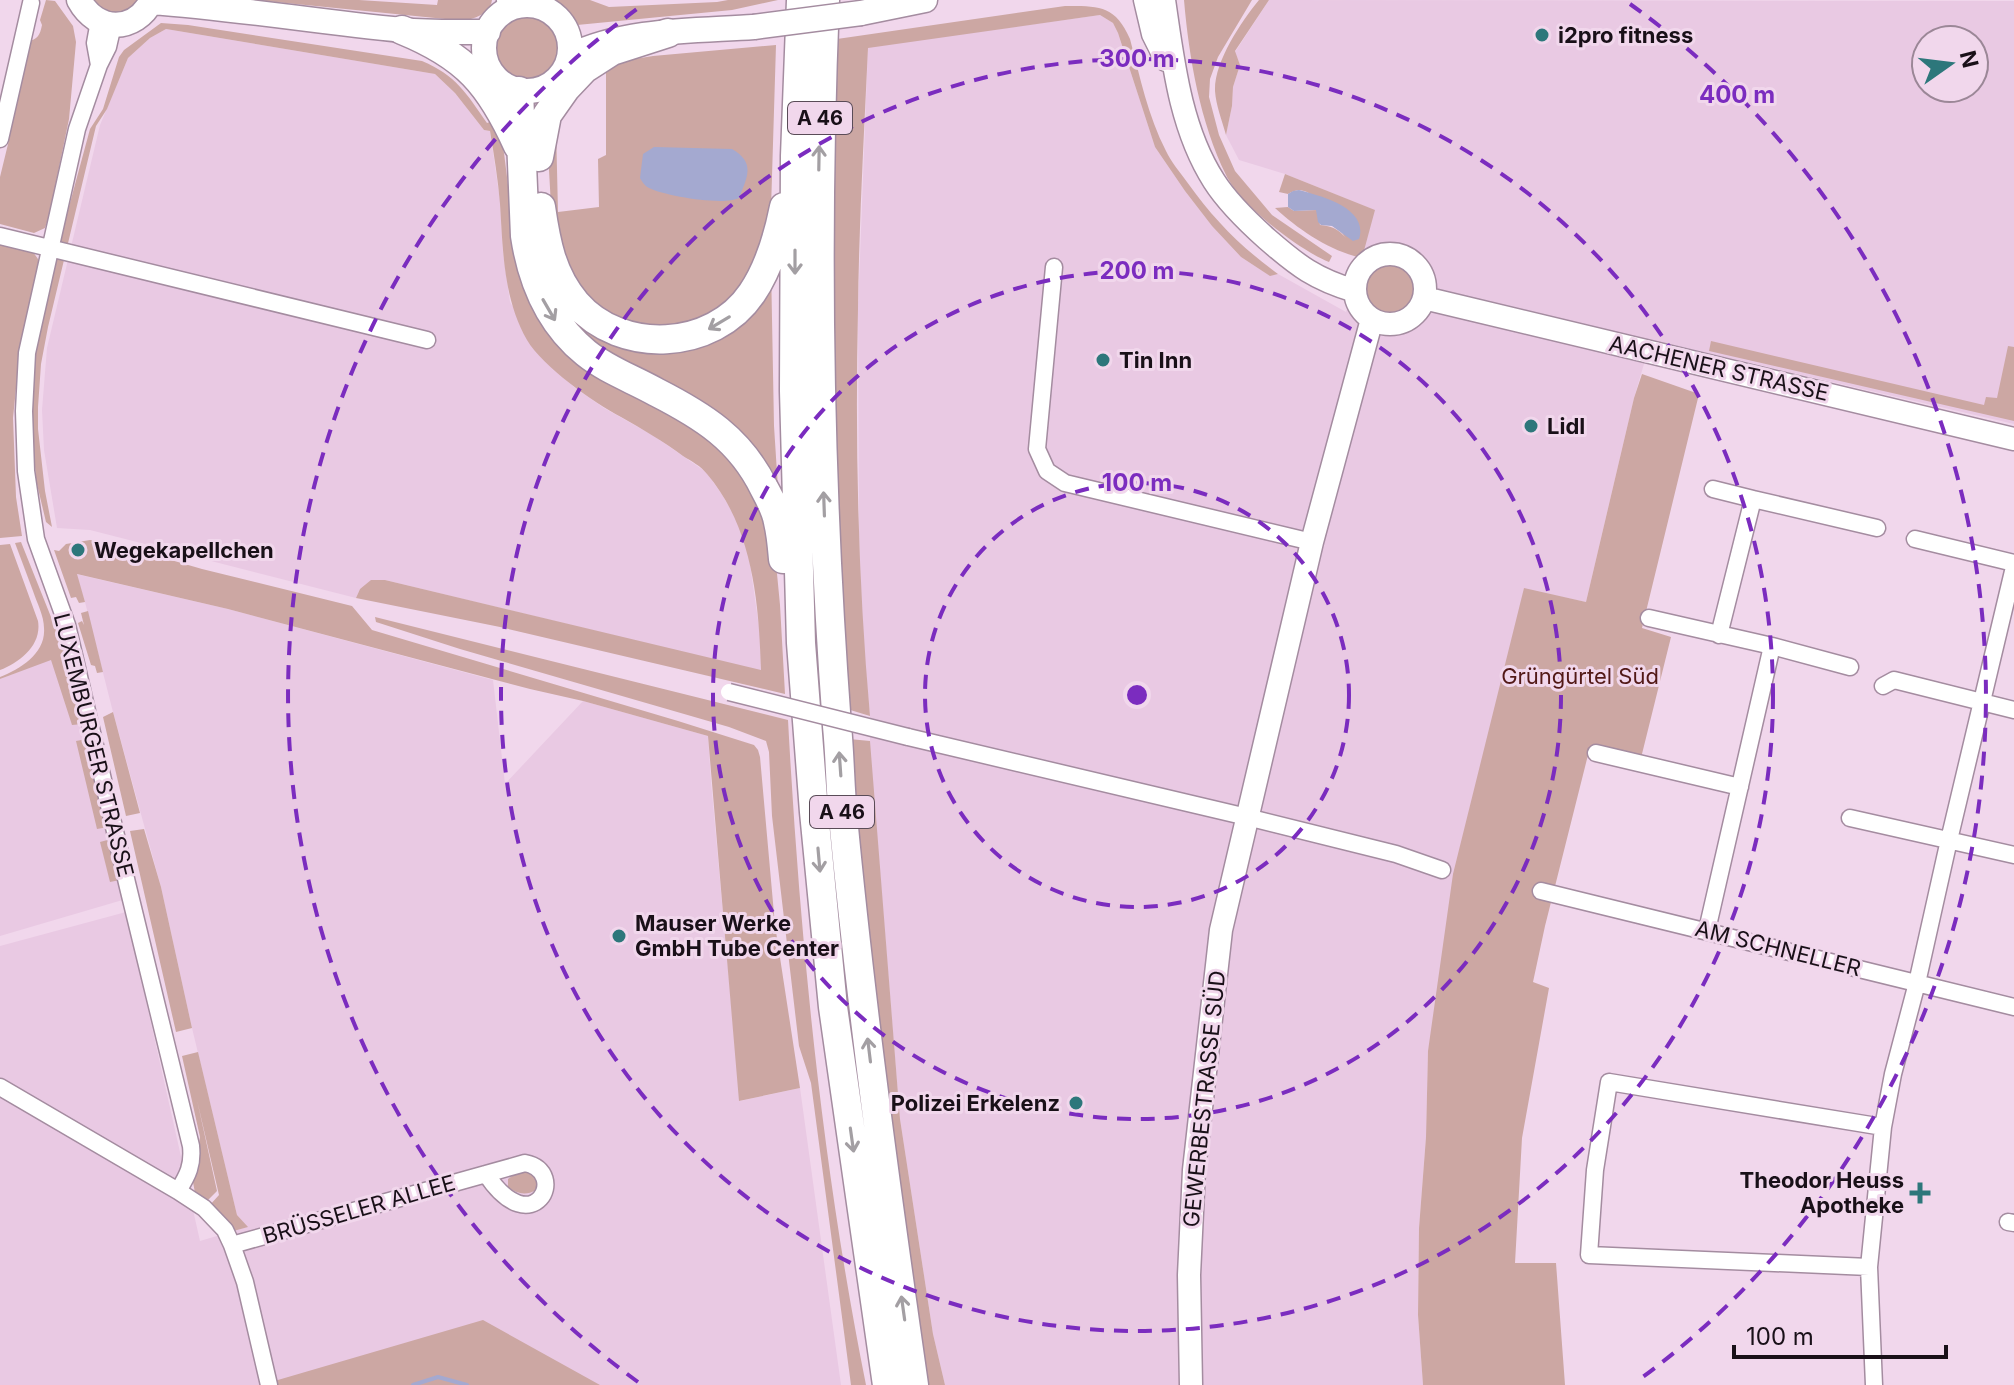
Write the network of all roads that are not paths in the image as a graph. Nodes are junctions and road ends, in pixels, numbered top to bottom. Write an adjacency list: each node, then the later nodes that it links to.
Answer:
1 (79, 0): 14 (main road)
2 (801, 0): 23 (highway, A 46)
3 (825, 0): 66 (highway, A 46, one-way to 3)
4 (925, 0): 17 (main road, bridge)
5 (1127, 0): 16 (main road)
6 (1145, 0): 16 (main road)
7 (1164, 0): 16 (main road)
8 (1174, 0): 16 (main road)
9 (152, 1): 12 (main road); 14 (main road)
10 (31, 3): 21 (street)
11 (536, 3): 13 (main road); 19 (main road)
12 (205, 4): 15 (main road)
13 (506, 5): 18 (main road)
14 (106, 23): 25 (street, LUXEMBURGER STRASSE)
15 (402, 30): 18 (main road); 22 (highway)
16 (1160, 31): 27 (main road)
17 (668, 33): 19 (main road); 22 (highway)
18 (486, 38): 20 (main road)
19 (568, 45): 20 (main road)
20 (528, 91): 22 (highway)
21 (0, 139)
22 (530, 155): 23 (highway, one-way to 22); 40 (highway, A 46, one-way to 40)
23 (795, 156): 40 (highway, A 46, one-way to 40)
24 (0, 236): 25 (street)
25 (50, 248): 30 (street); 61 (street, LUXEMBURGER STRASSE)
26 (1054, 267): 36 (street)
27 (1357, 282): 28 (main road); 29 (main road)
28 (1424, 298): 29 (main road); 31 (main road, AACHENER STRASSE)
29 (1372, 319): 36 (main road, GEWERBESTRASSE SÜD)
30 (427, 340)
31 (2014, 439)
32 (1713, 489): 33 (street)
33 (1753, 499): 34 (street); 39 (street)
34 (1877, 528)
35 (1915, 539): 37 (street)
36 (1312, 542): 49 (main road, GEWERBESTRASSE SÜD)
37 (2014, 565): 45 (street)
38 (1649, 618): 39 (street)
39 (1719, 635): 41 (street)
40 (801, 643): 65 (highway, A 46, one-way to 65)
41 (1772, 646): 42 (street); 48 (street)
42 (1850, 667)
43 (1883, 686): 45 (street)
44 (729, 692): 49 (street, bridge)
45 (1983, 702): 46 (street); 51 (street)
46 (2014, 710)
47 (1596, 753): 48 (street)
48 (1740, 787): 55 (street)
49 (1247, 817): 53 (street); 67 (main road, GEWERBESTRASSE SÜD)
50 (1850, 818): 51 (street)
51 (1949, 840): 52 (street); 56 (street)
52 (2014, 855)
53 (1442, 870)
54 (1541, 891): 55 (street, AM SCHNELLER)
55 (1707, 930): 56 (street, AM SCHNELLER)
56 (1917, 983): 57 (street, AM SCHNELLER); 59 (street)
57 (2014, 1007)
58 (0, 1087): 61 (street, BRÜSSELER ALLEE)
59 (1883, 1127): 63 (street); 63 (street)
60 (486, 1174): 62 (street, BRÜSSELER ALLEE)
61 (178, 1191): 62 (street, BRÜSSELER ALLEE)
62 (232, 1245): 64 (street, BRÜSSELER ALLEE)
63 (1869, 1267): 68 (street)
64 (269, 1385)
65 (887, 1385)
66 (914, 1385)
67 (1191, 1385)
68 (1874, 1385)

